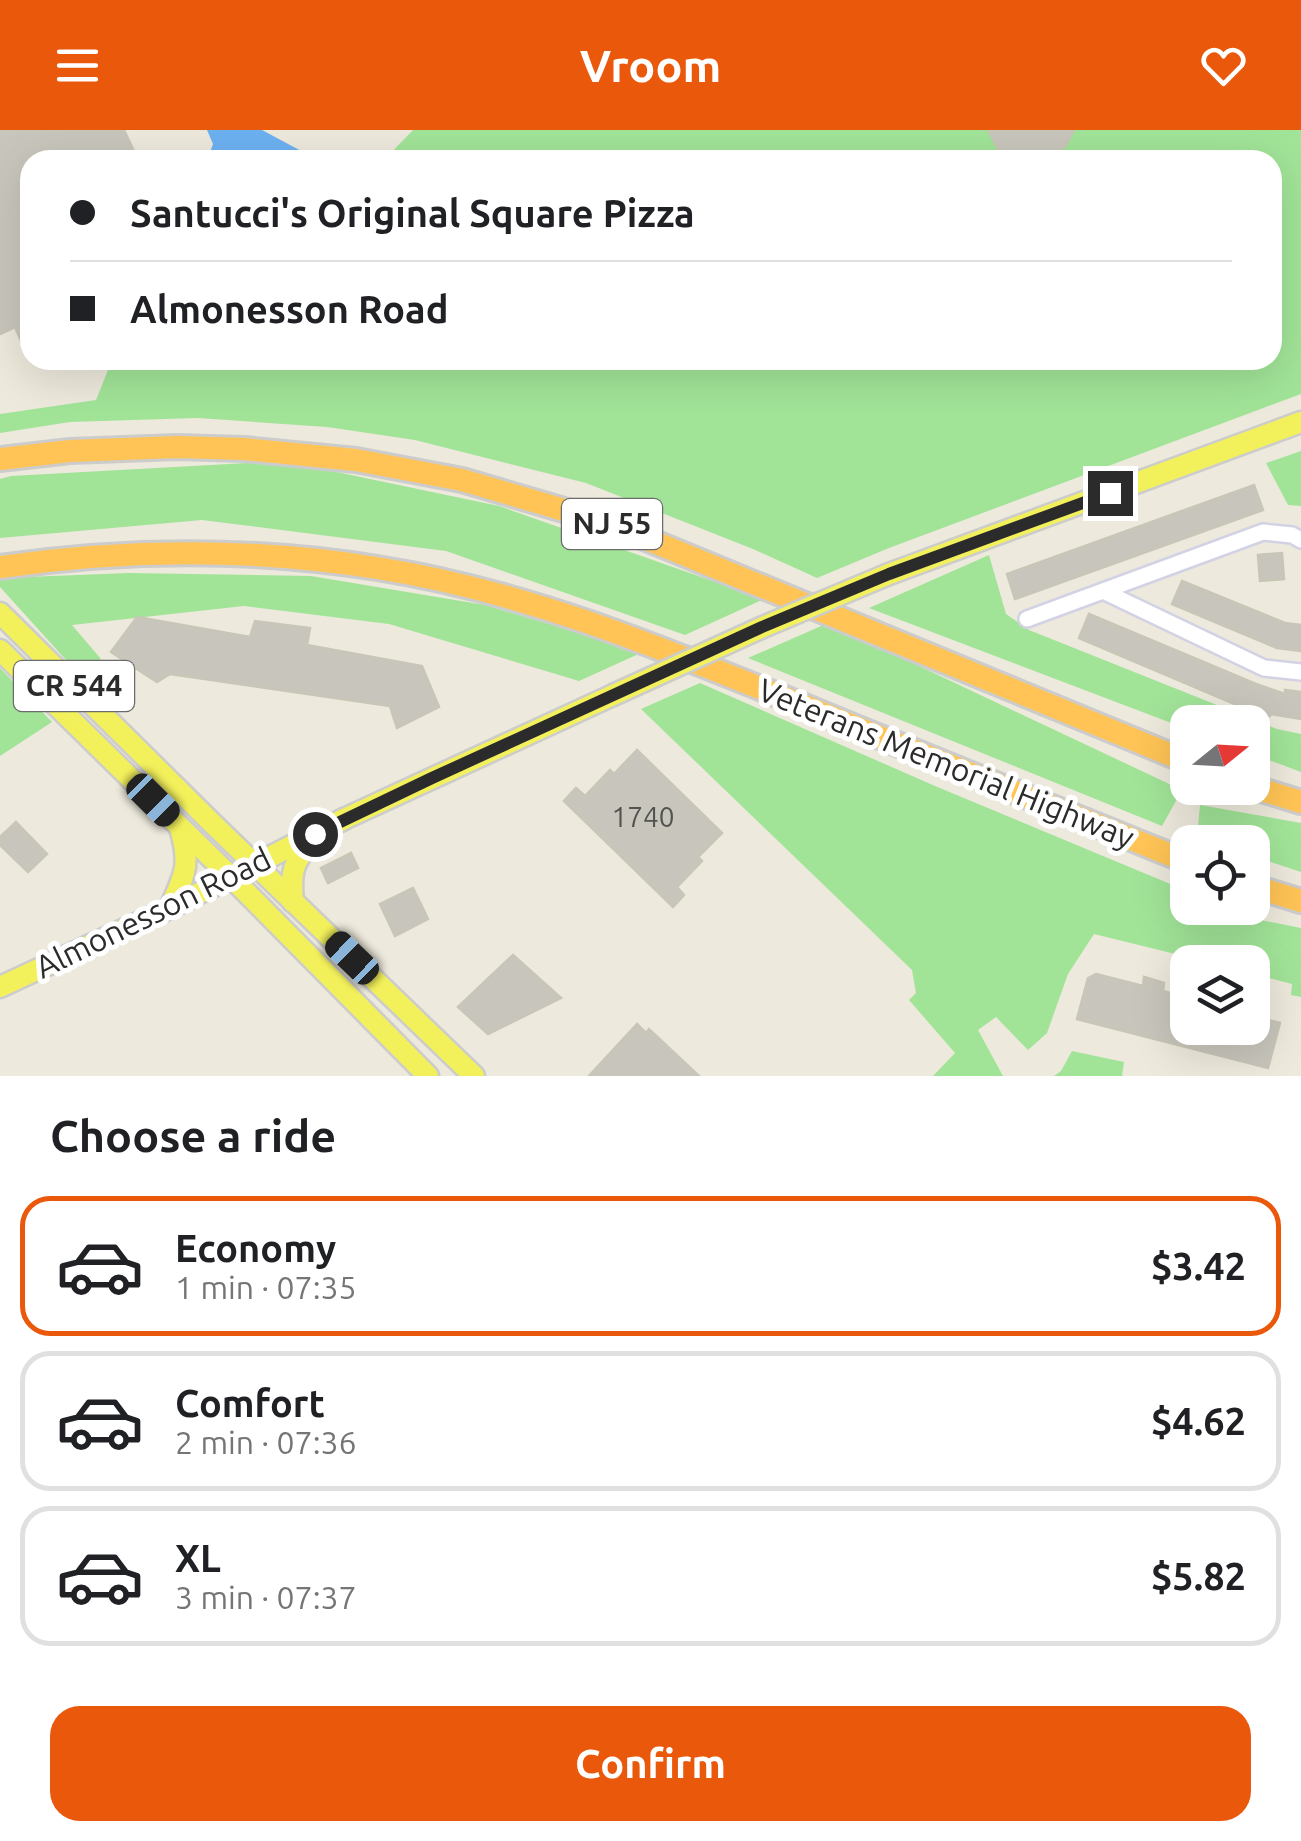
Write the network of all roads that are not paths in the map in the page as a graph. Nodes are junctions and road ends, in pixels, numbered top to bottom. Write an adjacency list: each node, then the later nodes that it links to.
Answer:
1 (1301, 422): 14 (main road, Almonesson Road, bridge)
2 (0, 460): 10 (highway, NJ 55)
3 (1301, 540): 5 (street)
4 (0, 567): 15 (highway, Veterans Memorial Highway)
5 (1104, 591): 7 (street); 9 (street)
6 (3, 617): 16 (main road, CR 544)
7 (1027, 619)
8 (0, 650): 13 (main road, CR 544)
9 (1301, 672)
10 (1170, 755)
11 (1270, 793): 12 (highway)
12 (1301, 802)
13 (180, 826): 17 (main road, CR 544); 21 (main road)
14 (315, 834): 16 (main road, Almonesson Road); 20 (main road)
15 (1170, 855)
16 (255, 865): 17 (main road, Almonesson Road); 20 (main road, CR 544)
17 (231, 877): 21 (main road, Almonesson Road); 23 (main road, CR 544)
18 (1270, 892): 19 (highway)
19 (1301, 901)
20 (293, 902): 24 (main road, CR 544)
21 (170, 908): 22 (main road, Almonesson Road)
22 (0, 987)
23 (428, 1076)
24 (474, 1076)

